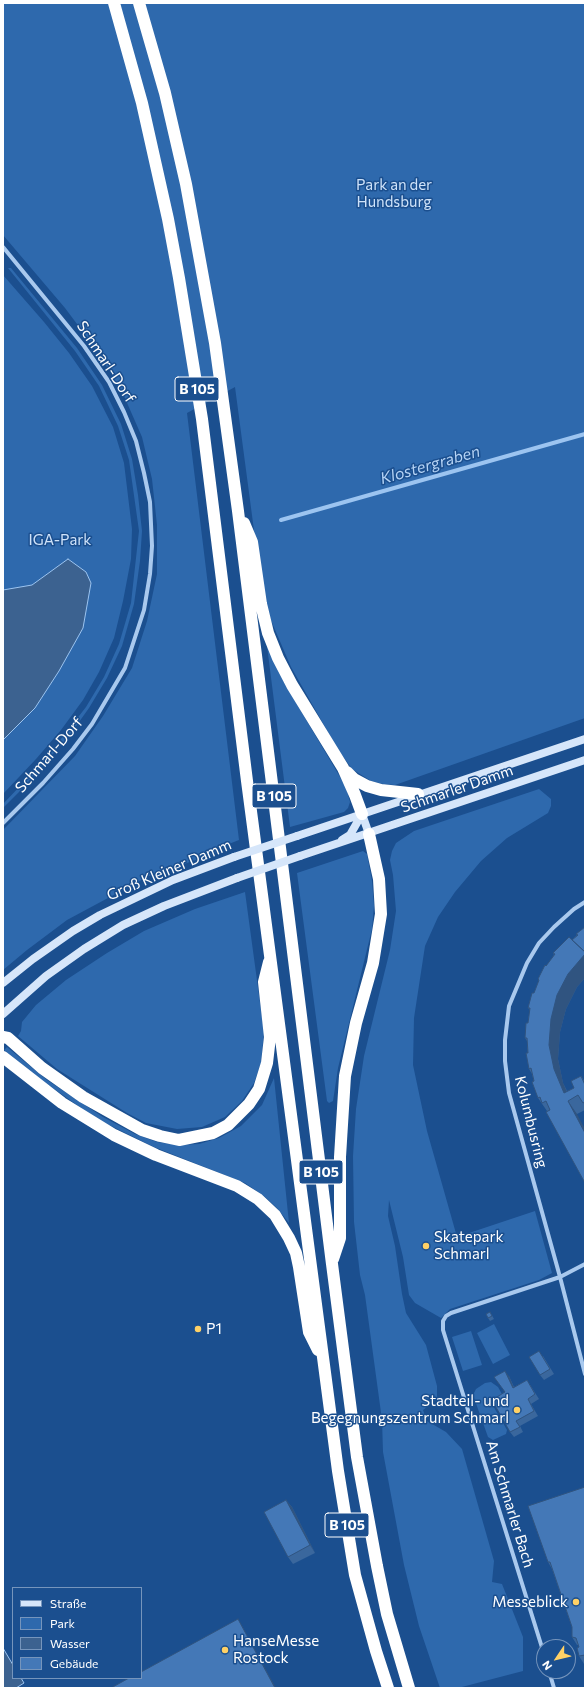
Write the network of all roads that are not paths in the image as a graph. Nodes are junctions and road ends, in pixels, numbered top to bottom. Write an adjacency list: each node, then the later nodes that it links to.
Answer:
1 (114, 3): 14 (highway, B 105)
2 (139, 3): 4 (highway, B 105)
3 (3, 247): 10 (street, Schmarl-Dorf)
4 (238, 511): 7 (highway); 19 (highway, B 105)
5 (585, 739): 8 (street, Schmarler Damm)
6 (585, 760): 11 (street, Schmarler Damm)
7 (343, 768): 8 (highway); 9 (highway)
8 (418, 794): 9 (street, Schmarler Damm)
9 (362, 814): 11 (street); 12 (street); 15 (street, Groß Kleiner Damm, bridge)
10 (3, 823)
11 (369, 834): 12 (street, Schmarler Damm); 19 (highway)
12 (337, 844): 16 (street, Groß Kleiner Damm, bridge)
13 (585, 902): 21 (street, Kolumbusring)
14 (271, 955): 17 (highway); 22 (highway, B 105)
15 (3, 983)
16 (3, 1014)
17 (3, 1037)
18 (3, 1057): 22 (highway)
19 (332, 1264): 26 (highway, B 105)
20 (585, 1264): 21 (street)
21 (560, 1276): 23 (street, Kolumbusring); 24 (street, Am Schmarler Bach)
22 (322, 1357): 25 (highway, B 105)
23 (585, 1374)
24 (539, 1639)
25 (388, 1688)
26 (409, 1688)

